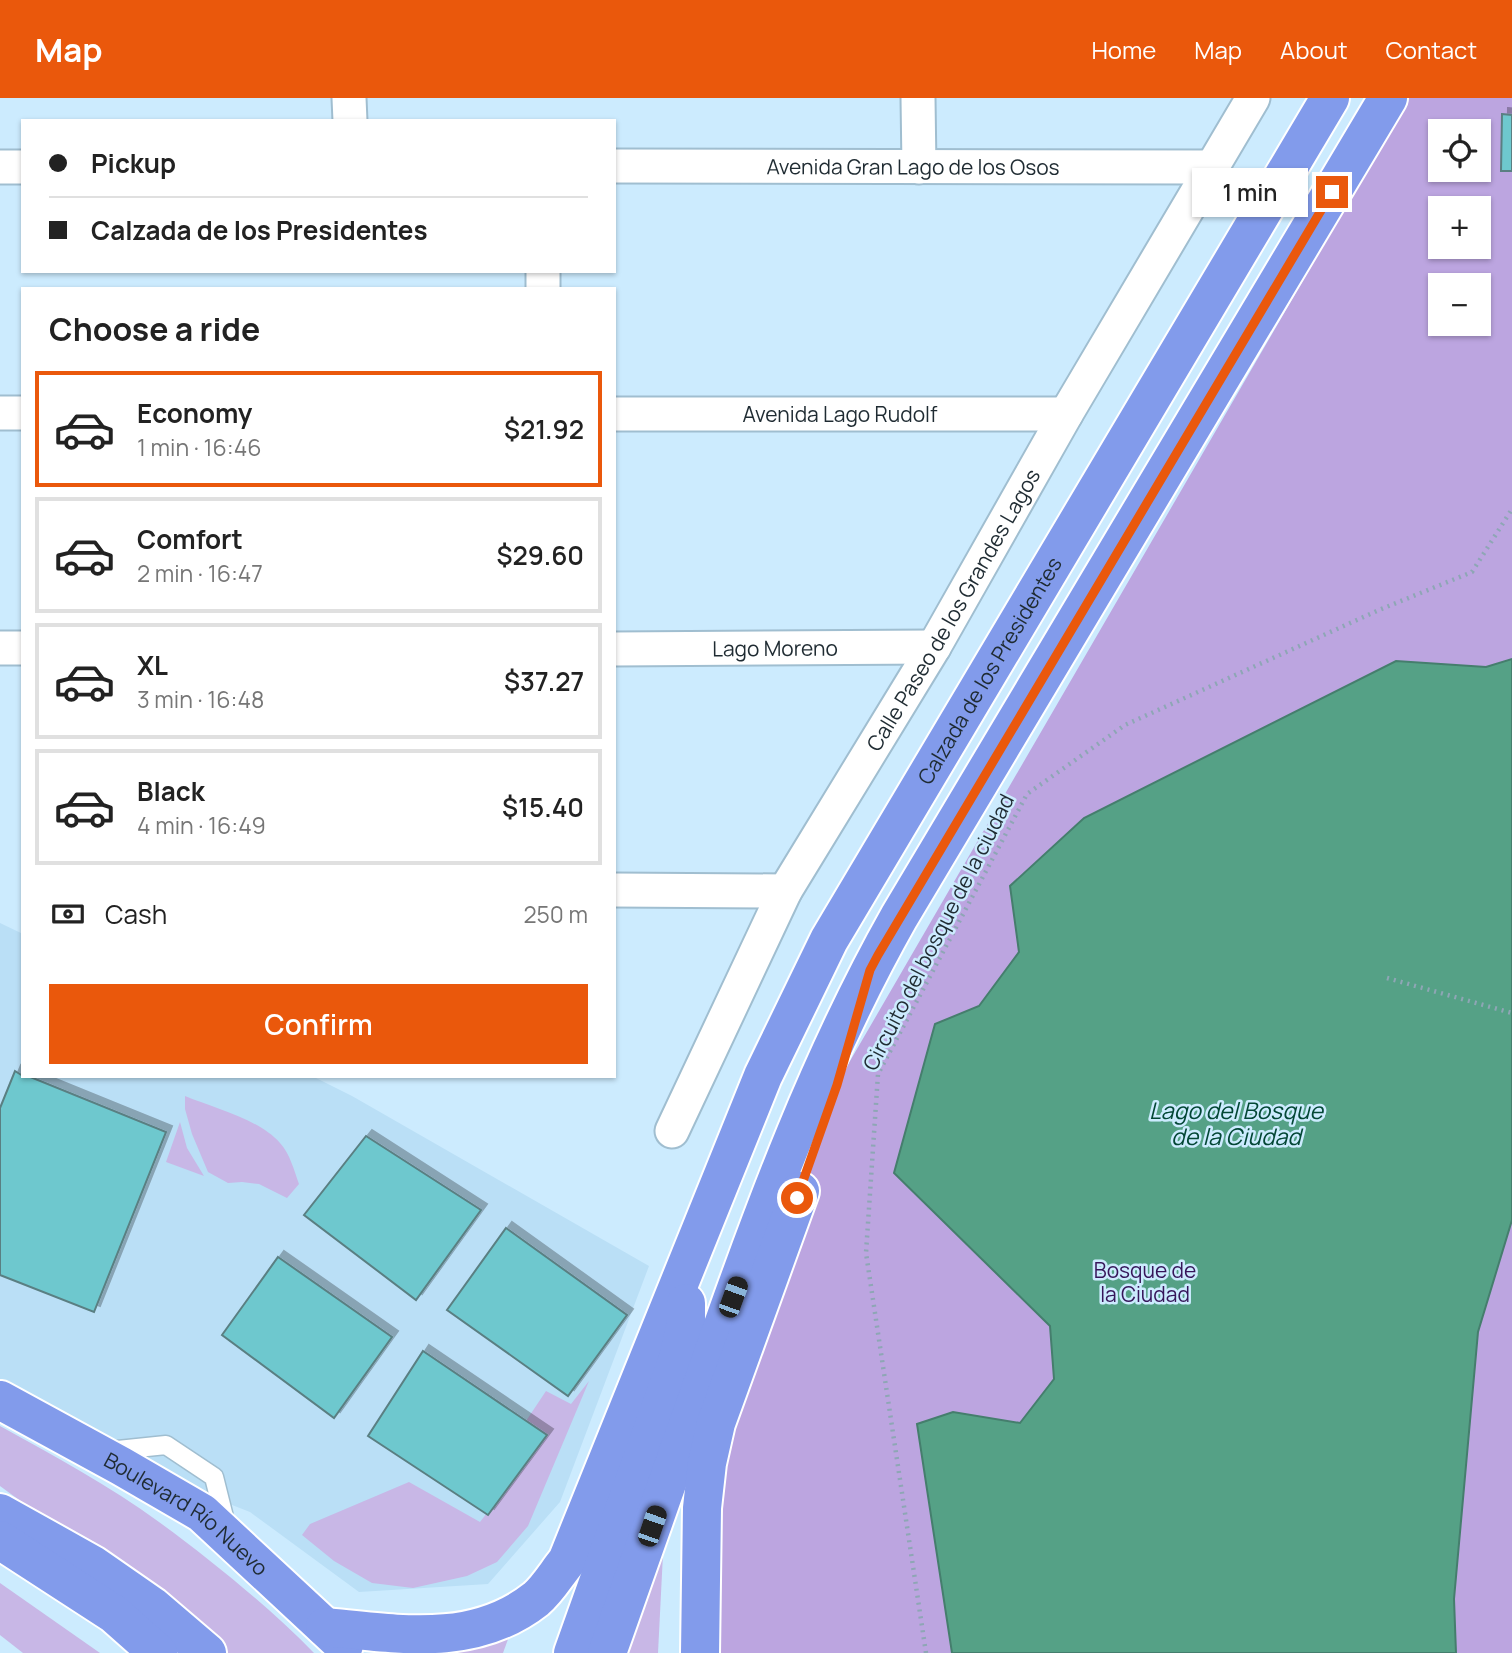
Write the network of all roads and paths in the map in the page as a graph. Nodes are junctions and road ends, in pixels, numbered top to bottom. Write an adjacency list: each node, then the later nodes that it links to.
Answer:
1 (349, 98): 6 (street)
2 (918, 98): 10 (street)
3 (1253, 98): 11 (street, Calle Paseo de los Grandes Lagos)
4 (1330, 98): 27 (highway, Calzada de los Presidentes)
5 (1388, 98): 23 (highway)
6 (350, 119)
7 (616, 166): 10 (street, Avenida Gran Lago de los Osos)
8 (0, 167): 9 (street)
9 (21, 167)
10 (919, 167): 11 (street, Avenida Gran Lago de los Osos)
11 (1213, 167): 15 (street, Calle Paseo de los Grandes Lagos)
12 (0, 414): 13 (street)
13 (21, 414)
14 (616, 414): 15 (street, Avenida Lago Rudolf)
15 (1066, 414): 17 (street, Calle Paseo de los Grandes Lagos)
16 (1512, 509): 38 (path, Circuito del bosque de la ciudad)
17 (934, 647): 20 (street, Lago Moreno); 22 (street, Calle Paseo de los Grandes Lagos)
18 (0, 648): 19 (street)
19 (21, 648)
20 (616, 649)
21 (616, 890): 22 (street)
22 (785, 891): 26 (street, Calle Paseo de los Grandes Lagos)
23 (870, 970): 36 (highway); 37 (highway)
24 (1387, 978): 25 (path)
25 (1512, 1013)
26 (672, 1131)
27 (687, 1262): 31 (highway, Calzada de los Presidentes); 35 (highway)
28 (0, 1401): 31 (highway, Boulevard Río Nuevo)
29 (0, 1513): 33 (highway)
30 (0, 1540): 32 (highway)
31 (325, 1627): 34 (highway, Boulevard Río Nuevo)
32 (158, 1653)
33 (206, 1653)
34 (353, 1653)
35 (573, 1653)
36 (607, 1653)
37 (700, 1653)
38 (926, 1653)

